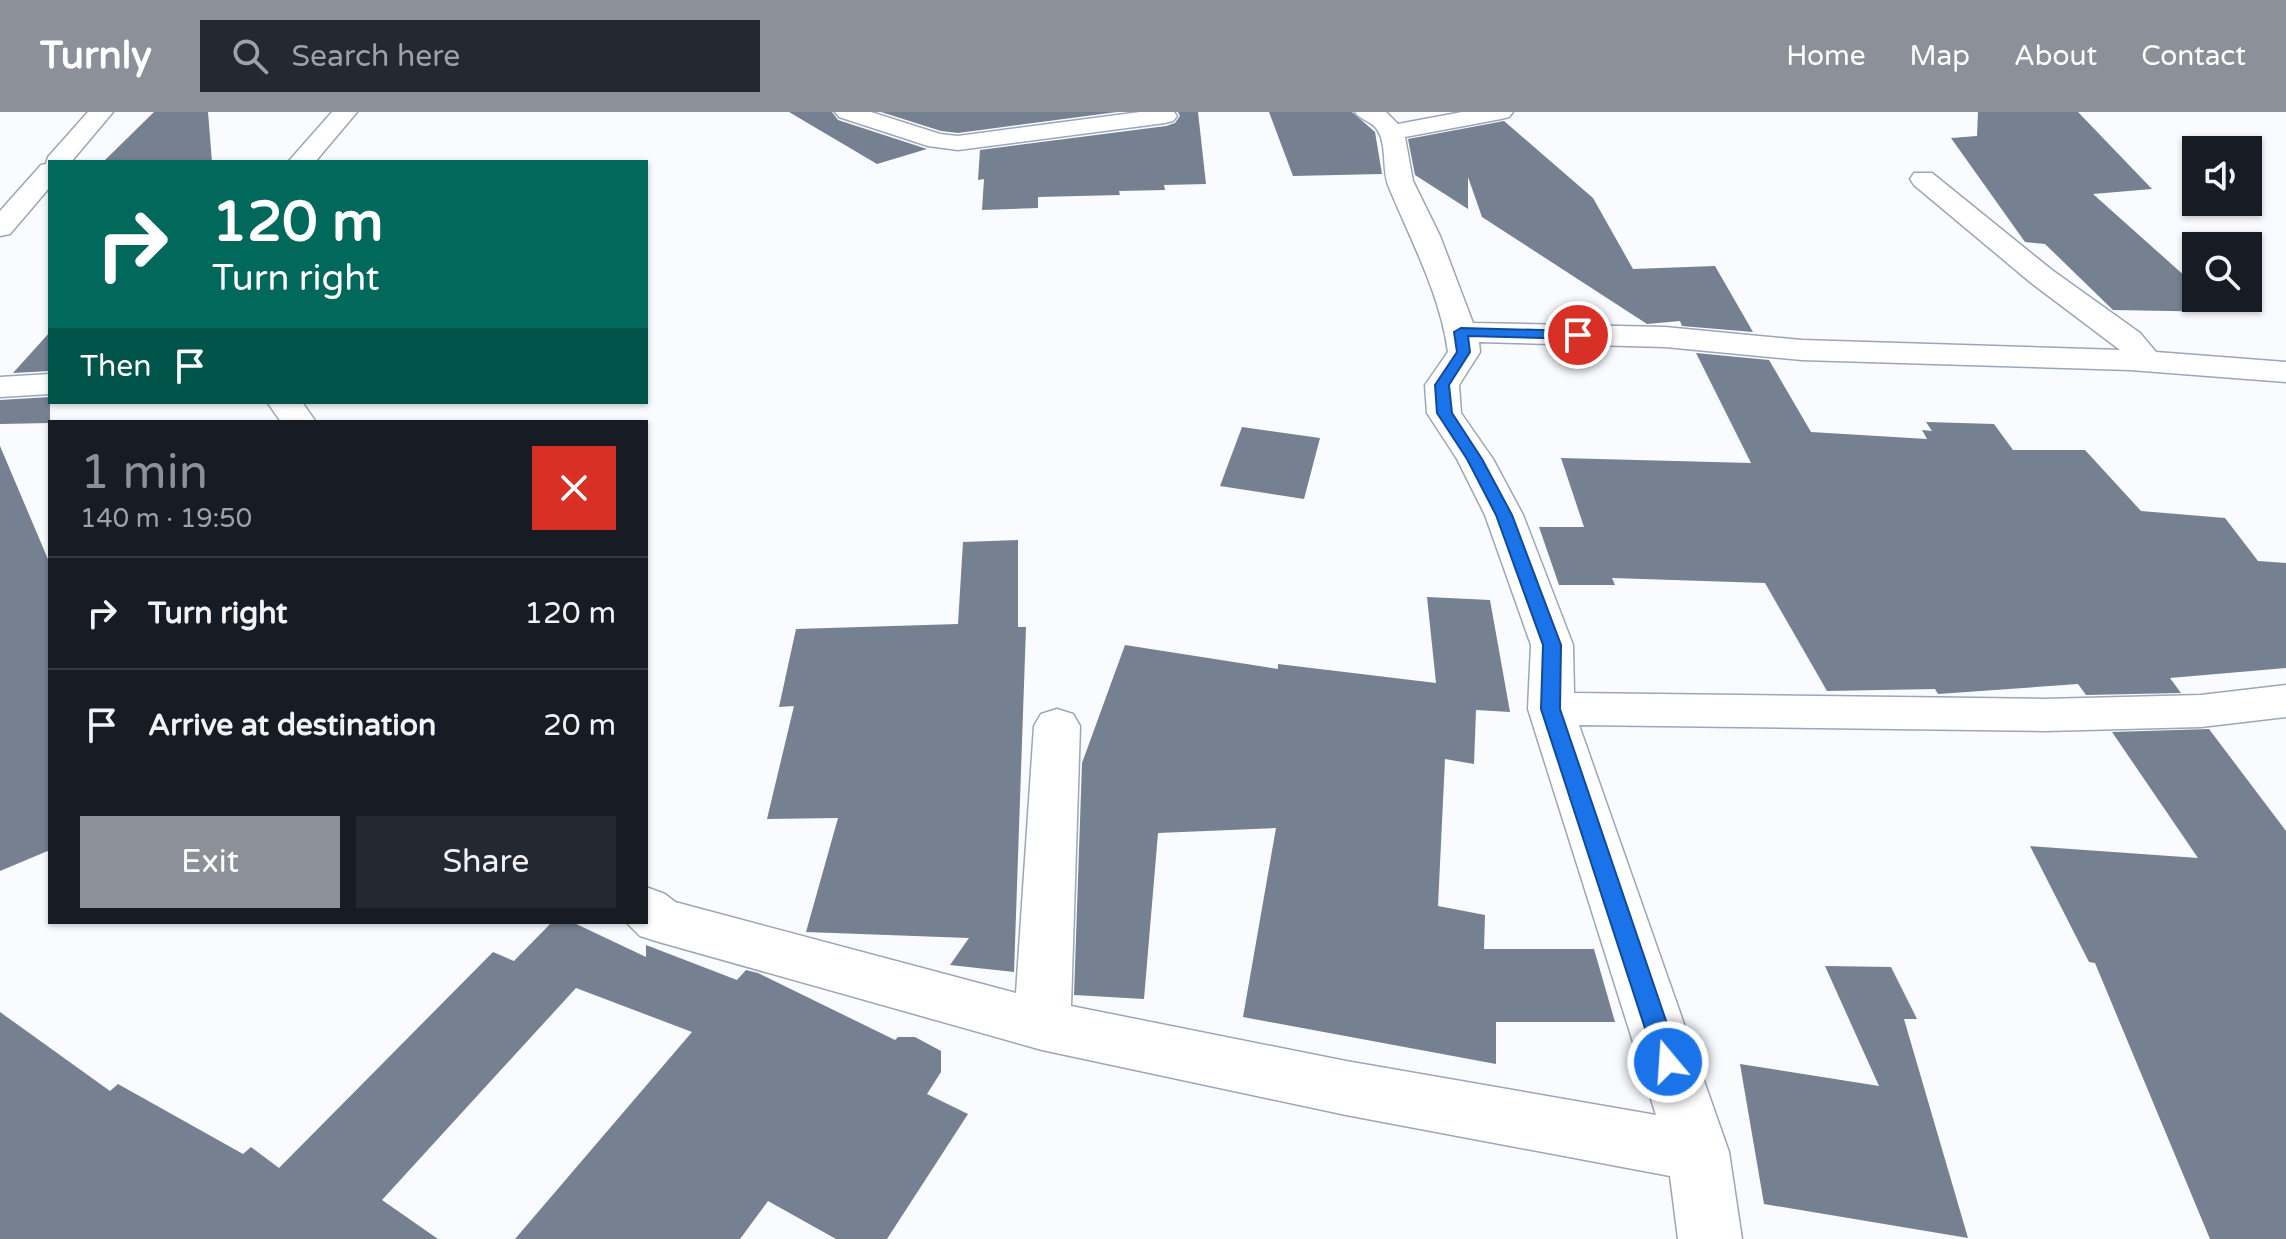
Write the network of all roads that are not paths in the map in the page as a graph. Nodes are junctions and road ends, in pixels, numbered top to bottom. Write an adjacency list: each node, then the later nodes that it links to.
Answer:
1 (101, 112): 7 (street)
2 (345, 112): 8 (street)
3 (847, 112): 5 (street)
4 (1501, 112): 6 (street)
5 (1165, 116)
6 (1380, 122): 12 (street)
7 (59, 160)
8 (303, 160)
9 (48, 173): 11 (street)
10 (1923, 179): 13 (street)
11 (0, 228)
12 (1461, 332): 13 (street); 18 (street)
13 (2130, 360): 14 (street)
14 (2286, 372)
15 (48, 384): 16 (street)
16 (0, 387)
17 (2286, 701): 18 (street)
18 (1551, 709): 22 (street)
19 (1057, 726): 21 (street)
20 (648, 911): 21 (street)
21 (1042, 1025): 22 (street)
22 (1698, 1152): 23 (street)
23 (1710, 1239)

